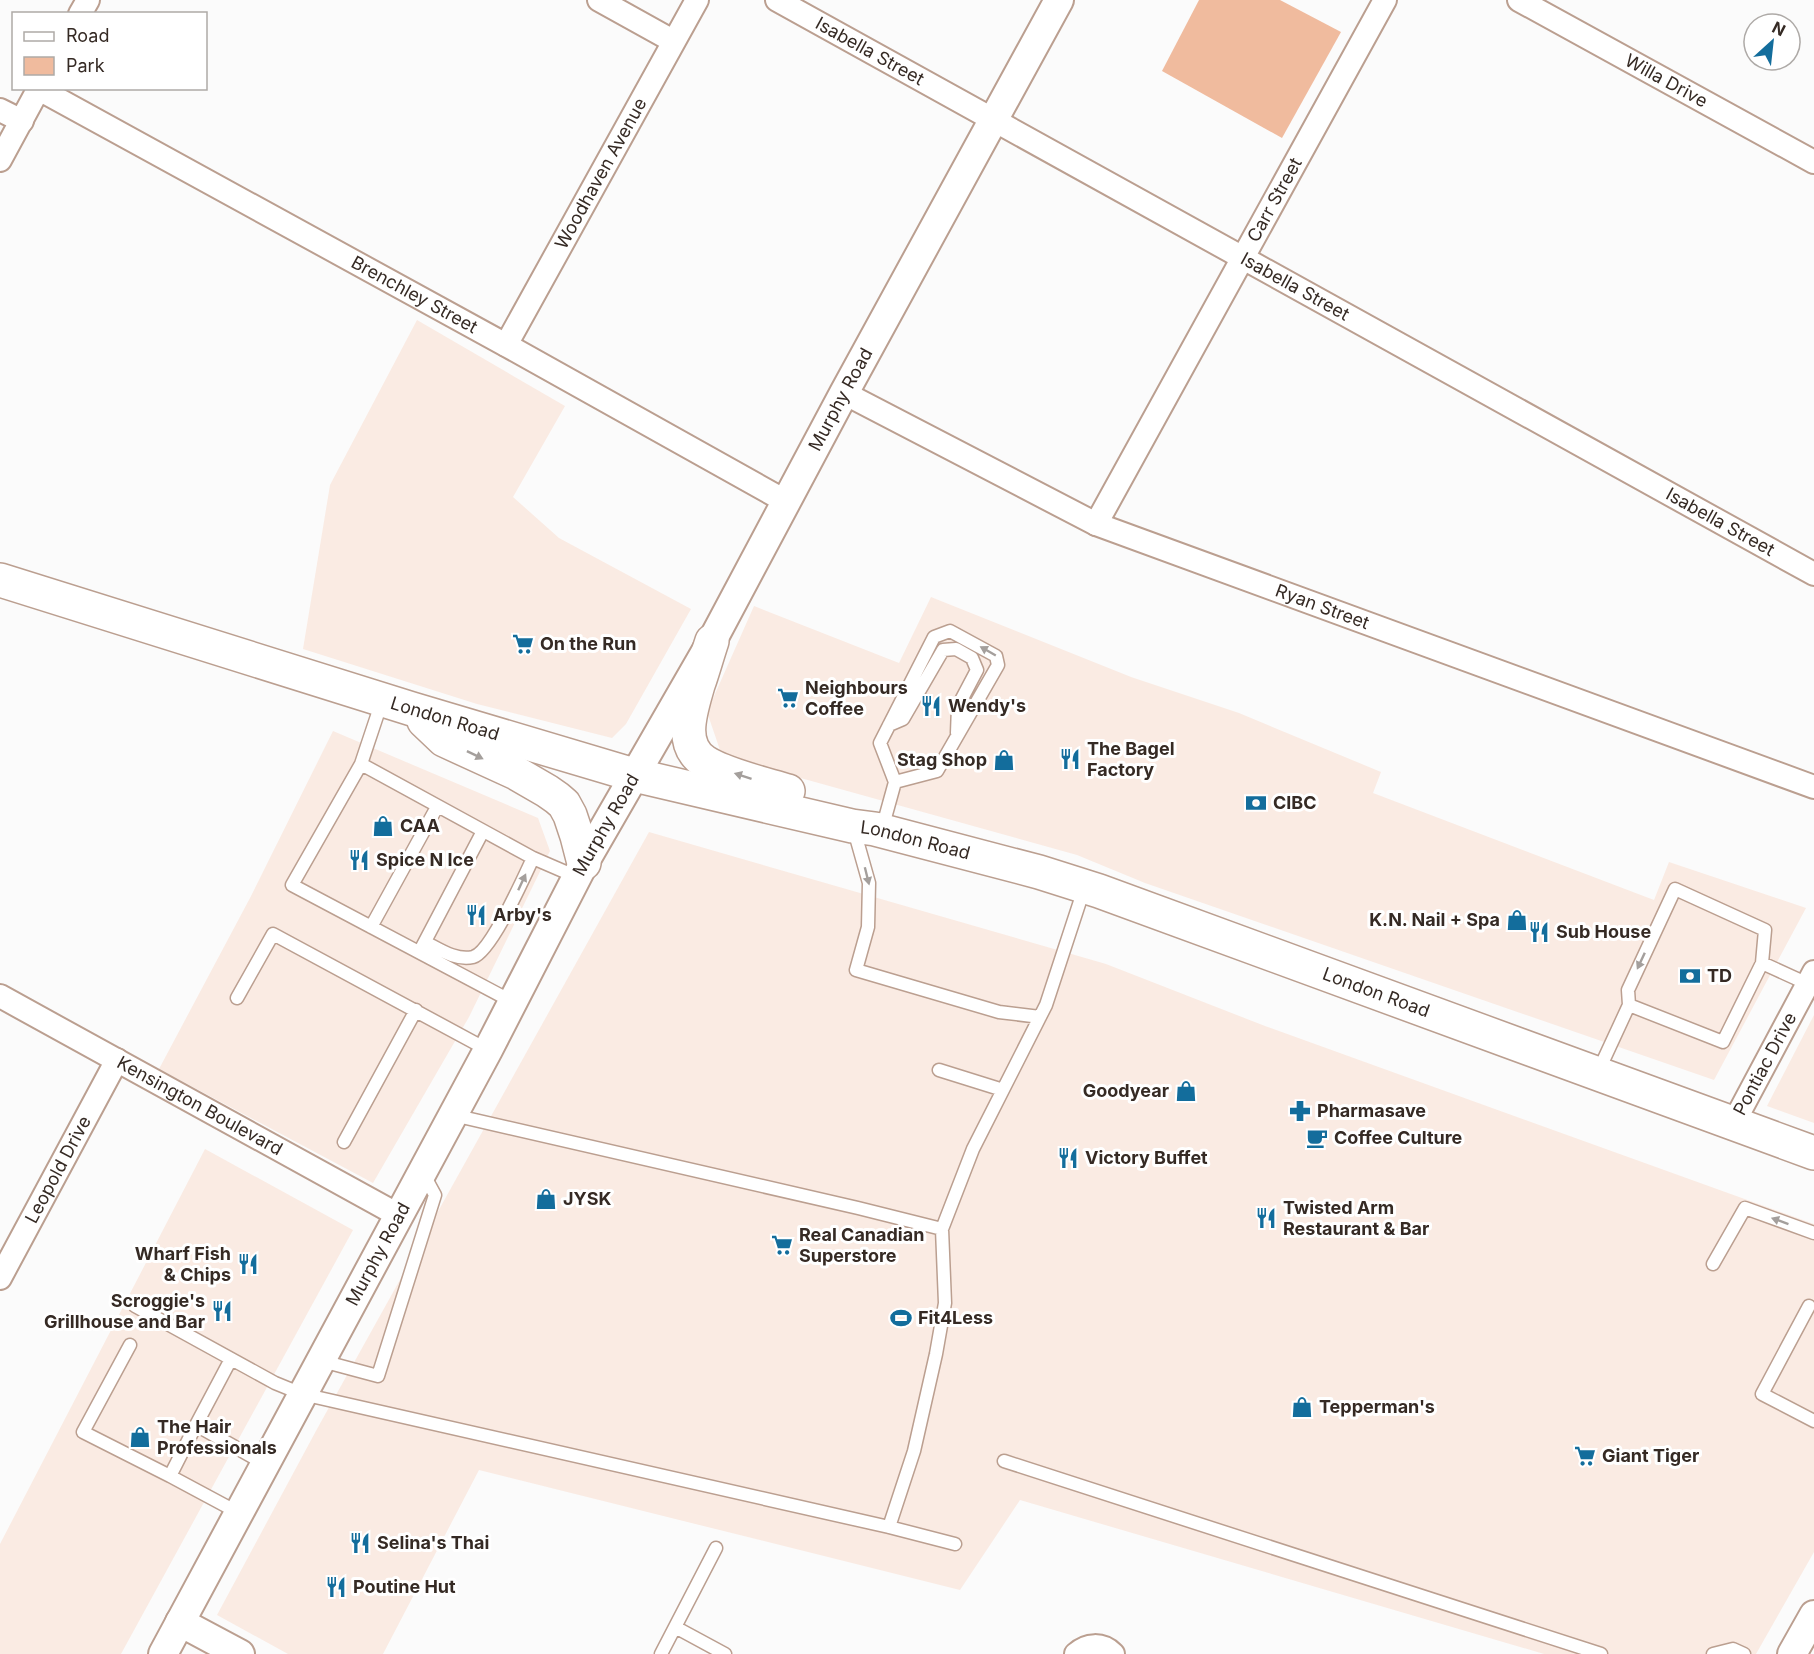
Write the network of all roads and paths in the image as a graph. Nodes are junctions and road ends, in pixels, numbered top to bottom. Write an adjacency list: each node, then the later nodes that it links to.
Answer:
1 (599, 0): 7 (street)
2 (697, 0): 7 (street, Woodhaven Avenue)
3 (777, 0): 11 (street, Isabella Street)
4 (1059, 0): 11 (street, Murphy Road)
5 (1385, 0): 15 (street, Carr Street)
6 (1519, 0): 14 (street, Willa Drive)
7 (673, 41): 16 (street, Woodhaven Avenue)
8 (38, 90): 12 (street)
9 (41, 90): 16 (street, Brenchley Street)
10 (0, 110): 12 (street)
11 (994, 120): 15 (street, Isabella Street); 17 (street, Murphy Road)
12 (22, 121): 13 (street)
13 (0, 160)
14 (1814, 162)
15 (1242, 258): 19 (street, Carr Street); 20 (street, Isabella Street)
16 (506, 345): 18 (street, Brenchley Street)
17 (844, 393): 18 (street, Murphy Road); 19 (street, Ryan Street)
18 (787, 502): 22 (street, Murphy Road)
19 (1096, 524): 29 (street, Ryan Street)
20 (1814, 574)
21 (3, 587): 23 (main road, London Road)
22 (712, 641): 27 (street, Murphy Road); 31 (main road, one-way to 22)
23 (397, 704): 26 (lane); 27 (main road, London Road); 34 (main road, one-way to 34)
24 (889, 725): 25 (lane); 25 (lane, one-way to 24); 28 (lane)
25 (957, 737): 28 (lane)
26 (361, 764): 30 (lane); 36 (lane)
27 (634, 775): 31 (main road, London Road); 34 (street, Murphy Road)
28 (895, 782): 31 (lane)
29 (1814, 787)
30 (437, 807): 32 (lane); 36 (lane)
31 (869, 828): 35 (main road, London Road); 45 (lane, one-way to 45)
32 (483, 831): 33 (lane); 37 (lane)
33 (533, 858): 34 (lane); 37 (lane, one-way to 33)
34 (580, 870): 42 (street, Murphy Road)
35 (1084, 887): 45 (lane); 49 (main road, London Road)
36 (371, 927): 37 (lane)
37 (422, 947): 42 (lane)
38 (1762, 963): 39 (lane); 43 (lane); 43 (lane, one-way to 43)
39 (1811, 978): 52 (street, Pontiac Drive)
40 (0, 996): 47 (street, Kensington Boulevard)
41 (237, 998): 44 (lane)
42 (513, 1002): 46 (street, Murphy Road)
43 (1629, 1005): 49 (lane)
44 (416, 1010): 46 (lane); 53 (lane)
45 (1040, 1017): 50 (lane)
46 (488, 1050): 51 (street, Murphy Road)
47 (117, 1060): 56 (street, Kensington Boulevard); 60 (street, Leopold Drive)
48 (939, 1070): 50 (lane)
49 (1598, 1073): 52 (main road, London Road)
50 (1003, 1090): 57 (lane)
51 (453, 1115): 55 (street, Murphy Road); 57 (lane)
52 (1733, 1124): 54 (main road, London Road)
53 (344, 1142)
54 (1814, 1153)
55 (422, 1171): 56 (street, Murphy Road); 65 (lane)
56 (398, 1215): 65 (street, Murphy Road)
57 (942, 1229): 73 (lane)
58 (1814, 1233): 59 (lane, one-way to 59)
59 (1713, 1264)
60 (0, 1278)
61 (135, 1306): 64 (lane)
62 (1809, 1306): 67 (lane)
63 (130, 1345): 71 (lane)
64 (231, 1359): 66 (lane); 68 (lane)
65 (320, 1360): 66 (street, Murphy Road)
66 (302, 1394): 70 (street, Murphy Road); 73 (lane)
67 (1814, 1421)
68 (196, 1425): 70 (lane); 71 (lane)
69 (1004, 1461): 85 (lane)
70 (265, 1464): 72 (street, Murphy Road)
71 (170, 1476): 72 (lane)
72 (239, 1513): 77 (street, Murphy Road)
73 (889, 1527): 74 (lane)
74 (955, 1544)
75 (716, 1548): 78 (lane)
76 (1814, 1615): 88 (street)
77 (180, 1622): 79 (street, Murphy Road); 80 (street)
78 (675, 1627): 81 (lane); 82 (lane)
79 (163, 1654)
80 (240, 1654)
81 (661, 1654)
82 (725, 1654)
83 (1076, 1654): 84 (street)
84 (1113, 1654)
85 (1601, 1654)
86 (1713, 1654): 87 (lane)
87 (1744, 1654)
88 (1792, 1654)

